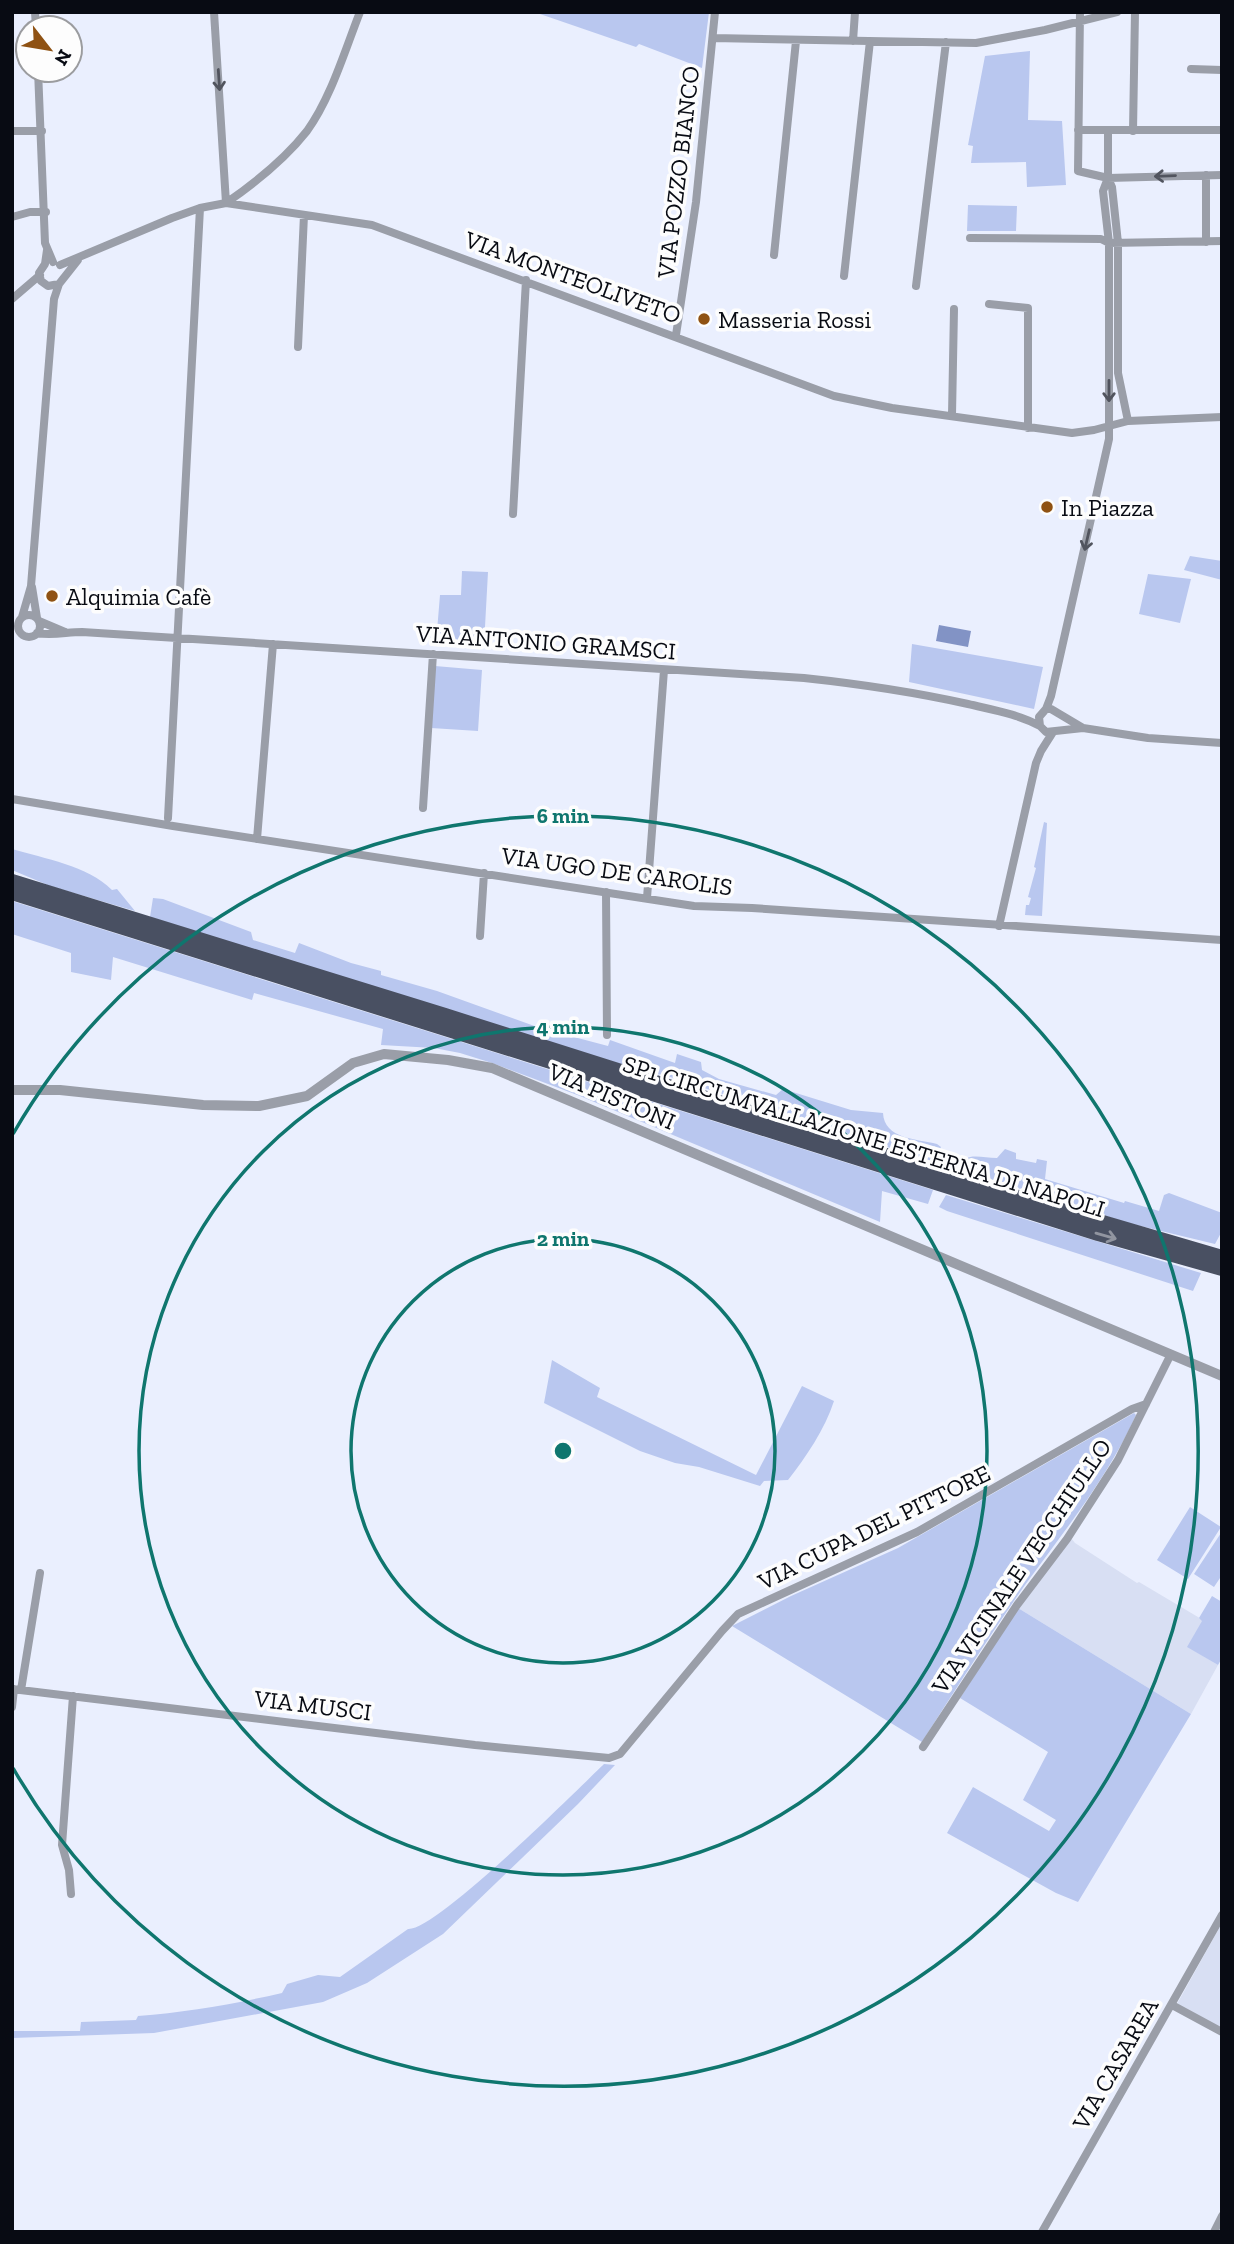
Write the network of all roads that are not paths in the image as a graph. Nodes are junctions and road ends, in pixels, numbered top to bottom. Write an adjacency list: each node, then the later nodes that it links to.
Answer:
1 (214, 12): 25 (street, one-way to 25)
2 (360, 12): 25 (street)
3 (715, 12): 8 (street, VIA POZZO BIANCO)
4 (855, 12): 10 (street)
5 (1117, 12): 7 (street)
6 (1135, 12): 21 (street)
7 (1080, 17): 12 (street); 19 (street)
8 (713, 37): 9 (street); 46 (street, VIA POZZO BIANCO)
9 (796, 41): 10 (street); 34 (street)
10 (853, 41): 11 (street)
11 (870, 41): 12 (street); 37 (street)
12 (946, 42): 41 (street)
13 (1191, 69): 14 (street)
14 (1222, 70)
15 (39, 84): 18 (street)
16 (1222, 130): 21 (street)
17 (12, 131): 18 (street)
18 (42, 131): 27 (street)
19 (1078, 131): 20 (street); 24 (street)
20 (1108, 131): 21 (street); 24 (street)
21 (1133, 131)
22 (1206, 175): 23 (street); 24 (street, one-way to 24); 31 (street)
23 (1222, 175)
24 (1108, 178): 33 (street)
25 (226, 203): 26 (street, VIA MONTEOLIVETO); 28 (street, VIA MONTEOLIVETO)
26 (200, 208): 35 (street, VIA MONTEOLIVETO); 59 (street)
27 (46, 212): 29 (street); 36 (street)
28 (304, 215): 40 (street, VIA MONTEOLIVETO); 47 (street)
29 (12, 217)
30 (970, 238): 33 (street)
31 (1206, 242): 32 (street); 33 (street)
32 (1222, 242)
33 (1114, 243): 50 (street); 51 (street, one-way to 51)
34 (774, 255)
35 (80, 258): 36 (street, VIA MONTEOLIVETO); 39 (street, VIA MONTEOLIVETO)
36 (53, 264): 38 (street); 39 (street)
37 (844, 276)
38 (43, 281): 39 (street); 42 (street); 43 (street)
39 (61, 281): 43 (street)
40 (526, 281): 46 (street, VIA MONTEOLIVETO); 53 (street)
41 (916, 286)
42 (12, 299)
43 (54, 299): 54 (street)
44 (989, 304): 52 (street)
45 (954, 309): 48 (street)
46 (676, 335): 48 (street, VIA MONTEOLIVETO)
47 (298, 347)
48 (952, 415): 52 (street, VIA MONTEOLIVETO)
49 (1222, 417): 50 (street, VIA MONTEOLIVETO)
50 (1128, 421): 51 (street, VIA MONTEOLIVETO)
51 (1109, 425): 52 (street, VIA MONTEOLIVETO); 63 (street, one-way to 63)
52 (1028, 428)
53 (513, 514)
54 (32, 586): 55 (street); 56 (street)
55 (38, 620): 56 (street, VIA ANTONIO GRAMSCI); 57 (street, VIA ANTONIO GRAMSCI); 58 (street)
56 (17, 625): 58 (street, VIA ANTONIO GRAMSCI)
57 (65, 632): 58 (street, VIA ANTONIO GRAMSCI); 59 (street, VIA ANTONIO GRAMSCI)
58 (37, 633)
59 (177, 638): 60 (street, VIA ANTONIO GRAMSCI); 72 (street)
60 (273, 644): 61 (street, VIA ANTONIO GRAMSCI); 73 (street)
61 (433, 654): 62 (street, VIA ANTONIO GRAMSCI); 71 (street)
62 (664, 670): 64 (street, VIA ANTONIO GRAMSCI); 78 (street)
63 (1051, 712): 64 (street, VIA ANTONIO GRAMSCI); 65 (street); 66 (street); 67 (street)
64 (1022, 716): 65 (street, VIA ANTONIO GRAMSCI)
65 (1041, 728): 67 (street, VIA ANTONIO GRAMSCI); 69 (street)
66 (1083, 728): 67 (street); 68 (street)
67 (1054, 732): 69 (street)
68 (1222, 743)
69 (1043, 747): 79 (street)
70 (12, 799): 73 (street, VIA UGO DE CAROLIS)
71 (423, 808)
72 (168, 818)
73 (257, 839): 74 (street, VIA UGO DE CAROLIS)
74 (484, 873): 76 (street, VIA UGO DE CAROLIS); 80 (street)
75 (12, 881): 84 (highway, SP1 CIRCUMVALLAZIONE ESTERNA DI NAPOLI)
76 (606, 892): 78 (street, VIA UGO DE CAROLIS); 82 (street)
77 (12, 893): 85 (highway, SP1 CIRCUMVALLAZIONE ESTERNA DI NAPOLI, one-way to 85)
78 (647, 898): 79 (street, VIA UGO DE CAROLIS)
79 (999, 926): 81 (street, VIA UGO DE CAROLIS)
80 (480, 936)
81 (1222, 940)
82 (607, 1035)
83 (12, 1090): 86 (street, VIA PISTONI)
84 (1222, 1257)
85 (1222, 1269)
86 (1171, 1354): 87 (street, VIA PISTONI); 88 (street)
87 (1222, 1376)
88 (1146, 1404): 93 (street, VIA VICINALE VECCHIULLO); 94 (street, VIA CUPA DEL PITTORE)
89 (40, 1573): 90 (street)
90 (16, 1689): 91 (street, VIA MUSCI); 92 (street)
91 (73, 1696): 94 (street, VIA MUSCI); 95 (street)
92 (12, 1707)
93 (923, 1747)
94 (609, 1758)
95 (71, 1894)
96 (1222, 1915): 97 (street, VIA CASAREA)
97 (1172, 2005): 98 (street); 100 (street, VIA CASAREA)
98 (1222, 2032)
99 (1222, 2217): 101 (street)
100 (1042, 2232)
101 (1214, 2232)

